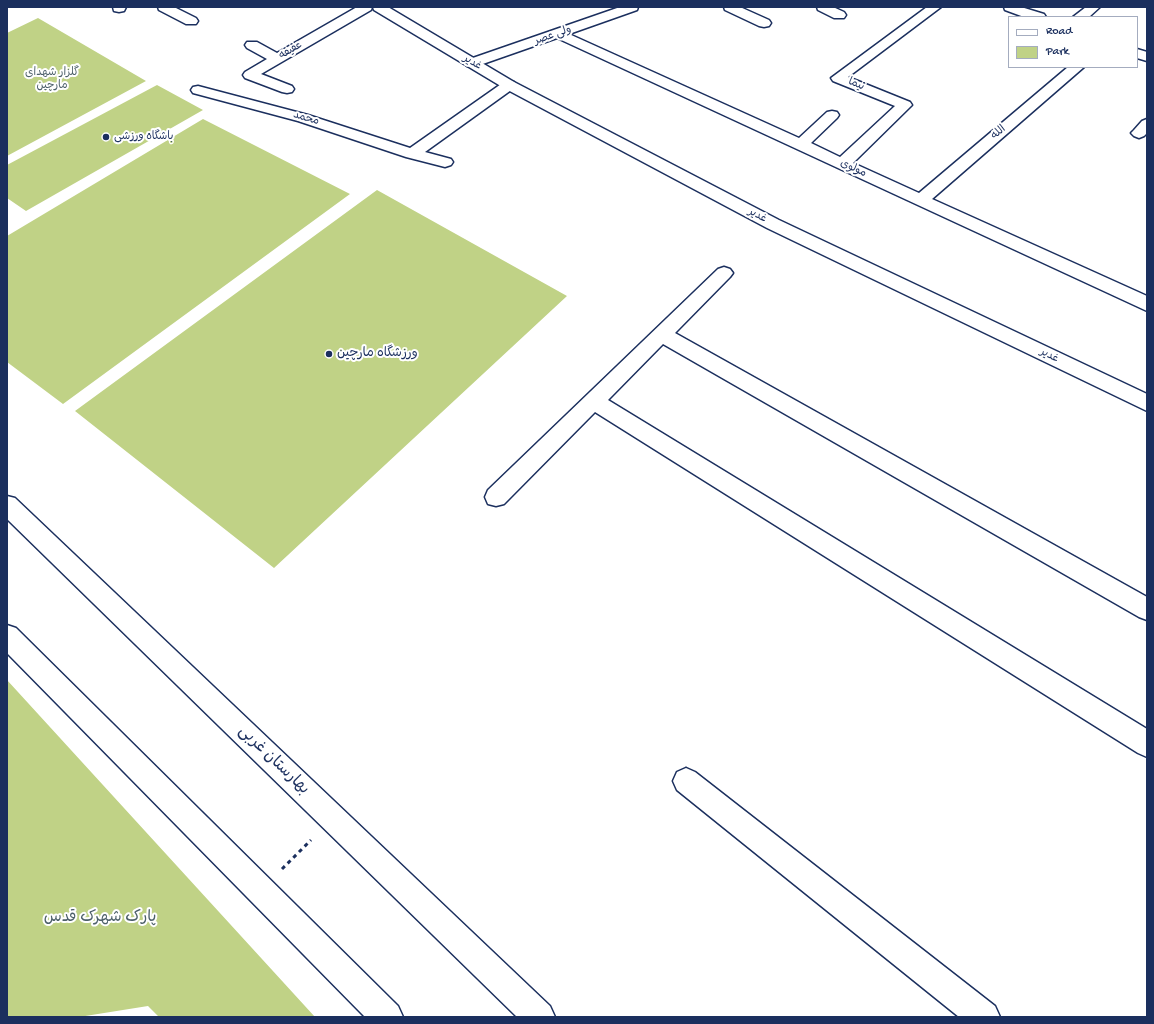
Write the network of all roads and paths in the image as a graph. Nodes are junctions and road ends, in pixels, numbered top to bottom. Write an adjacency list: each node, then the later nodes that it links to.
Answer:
1 (164, 7): 15 (street)
2 (366, 7): 11 (street, عفیفه)
3 (379, 7): 20 (street, غدیر)
4 (632, 7): 17 (street, ولی عصر)
5 (730, 7): 16 (street)
6 (823, 7): 12 (street)
7 (935, 7): 29 (street, نیما)
8 (1010, 7): 13 (street)
9 (1094, 7): 14 (street)
10 (337, 10): 11 (street)
11 (350, 15): 19 (street, عفیفه)
12 (839, 15)
13 (1035, 16)
14 (1081, 16)
15 (191, 21)
16 (764, 23)
17 (559, 34): 20 (street, ولی عصر); 26 (street, مولوی)
18 (252, 45): 19 (street)
19 (277, 59): 23 (street, عفیفه)
20 (472, 63): 22 (street, غدیر)
21 (1071, 68): 30 (street, الله)
22 (509, 85): 27 (street); 35 (street, غدیر)
23 (287, 89)
24 (198, 90): 27 (street, محمد)
25 (832, 115): 26 (street)
26 (800, 145): 29 (street, مولوی)
27 (412, 154): 28 (street, محمد)
28 (445, 162)
29 (842, 164): 30 (street, مولوی)
30 (920, 200): 32 (street, مولوی)
31 (724, 273): 33 (street)
32 (1147, 304)
33 (661, 334): 34 (street); 38 (street)
34 (594, 401): 36 (street); 40 (street)
35 (1147, 403)
36 (496, 497)
37 (12, 518): 42 (street, بهارستان غربی)
38 (1147, 609)
39 (7, 636): 43 (street)
40 (1147, 744)
41 (686, 781): 46 (street)
42 (332, 818): 43 (path); 45 (street, بهارستان غربی)
43 (261, 891): 44 (street)
44 (387, 1017)
45 (539, 1017)
46 (984, 1017)

